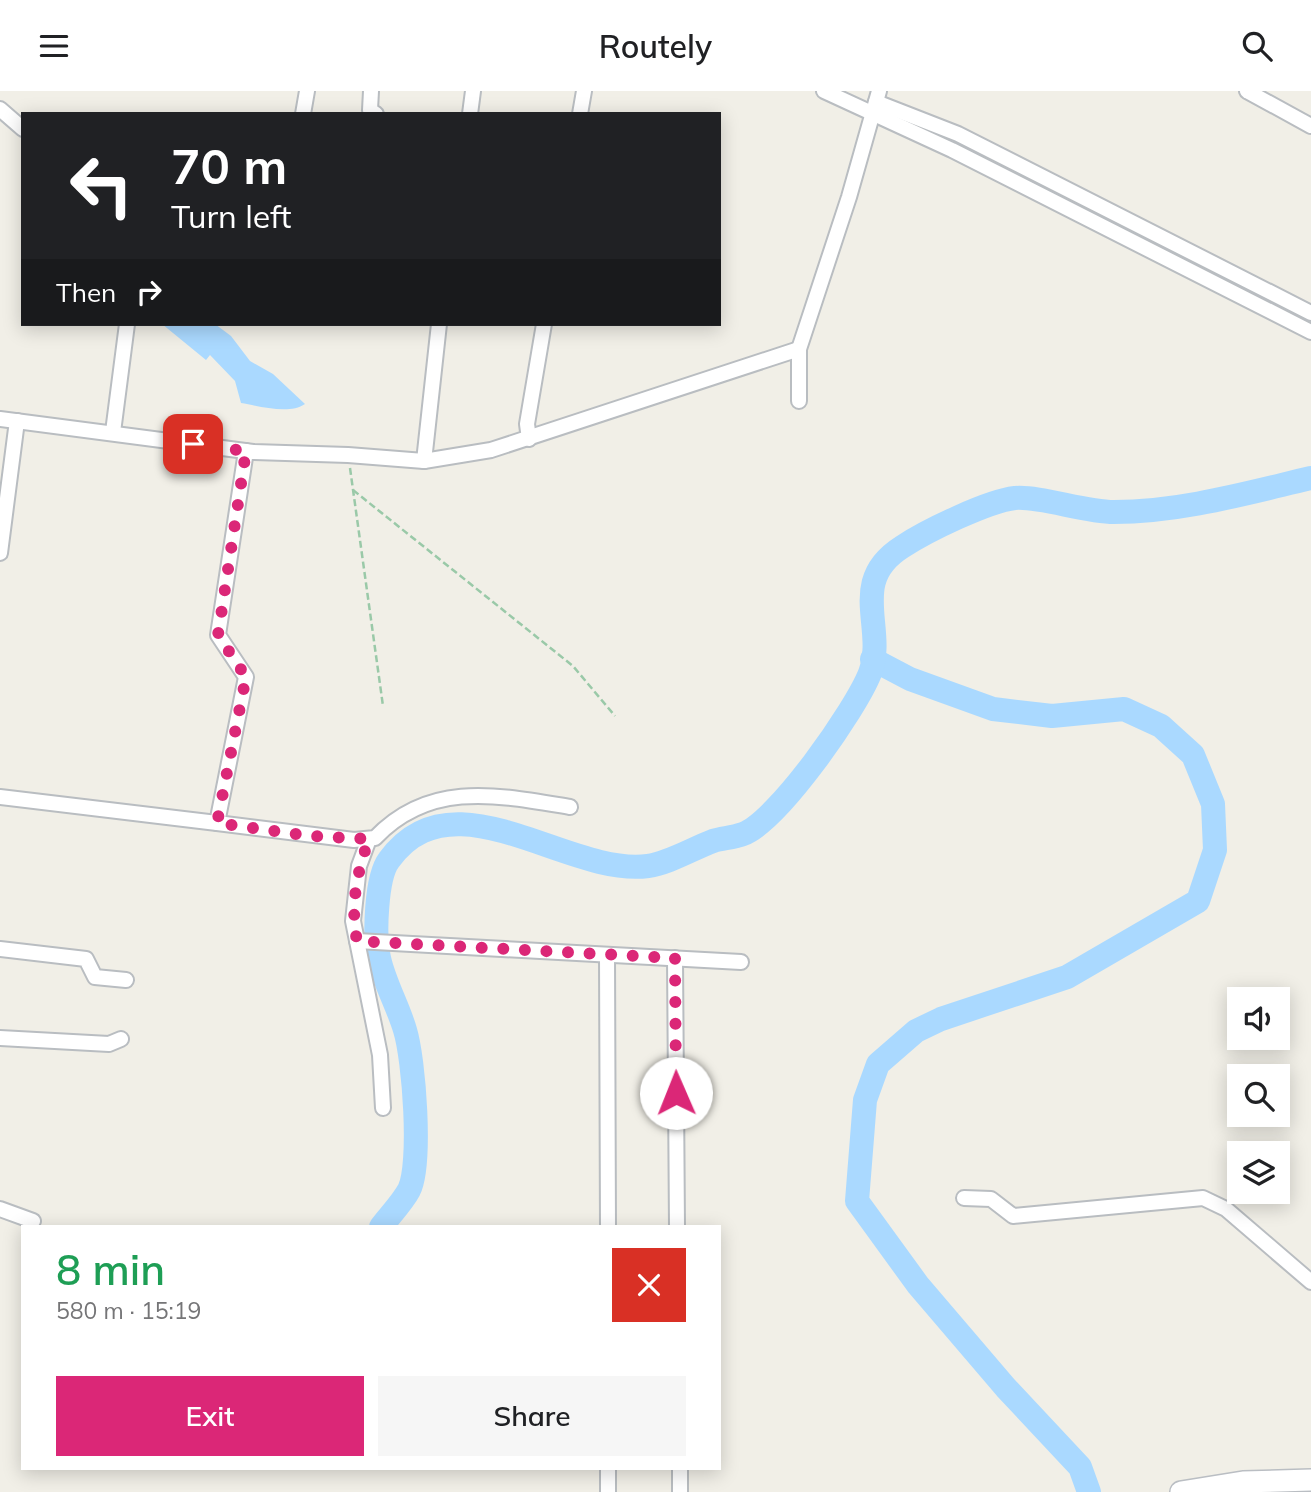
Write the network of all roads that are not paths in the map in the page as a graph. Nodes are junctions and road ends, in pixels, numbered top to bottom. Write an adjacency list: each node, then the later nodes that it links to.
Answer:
1 (307, 91): 9 (street)
2 (371, 91): 10 (street)
3 (474, 91): 11 (street)
4 (584, 91): 12 (street)
5 (824, 91): 7 (street)
6 (1247, 91): 13 (street)
7 (876, 103): 15 (street); 19 (street); 20 (street)
8 (0, 109): 14 (street)
9 (303, 112)
10 (373, 112)
11 (470, 112)
12 (580, 112)
13 (1311, 126)
14 (21, 127)
15 (1311, 313)
16 (127, 326): 24 (street)
17 (439, 326): 27 (street)
18 (544, 326): 25 (street)
19 (1311, 332)
20 (799, 349): 21 (street); 25 (street)
21 (799, 401)
22 (0, 419): 23 (street)
23 (16, 421): 24 (street); 28 (street)
24 (113, 432): 26 (street)
25 (529, 439): 27 (street)
26 (246, 451): 27 (street); 31 (street)
27 (424, 461)
28 (0, 554)
29 (0, 797): 31 (street)
30 (570, 807): 32 (street)
31 (217, 823): 32 (street)
32 (369, 839): 33 (street)
33 (357, 941): 35 (street); 41 (street)
34 (0, 949): 38 (street)
35 (607, 955): 36 (street); 45 (street)
36 (675, 958): 37 (street); 46 (street)
37 (741, 962)
38 (125, 980)
39 (0, 1038): 40 (street)
40 (121, 1039)
41 (383, 1108)
42 (964, 1198): 47 (street)
43 (0, 1209): 44 (street)
44 (33, 1221)
45 (608, 1225)
46 (677, 1225)
47 (1311, 1282)
48 (608, 1470): 51 (street)
49 (680, 1470): 52 (street)
50 (1311, 1480): 53 (street)
51 (608, 1492)
52 (680, 1492)
53 (1181, 1492)

